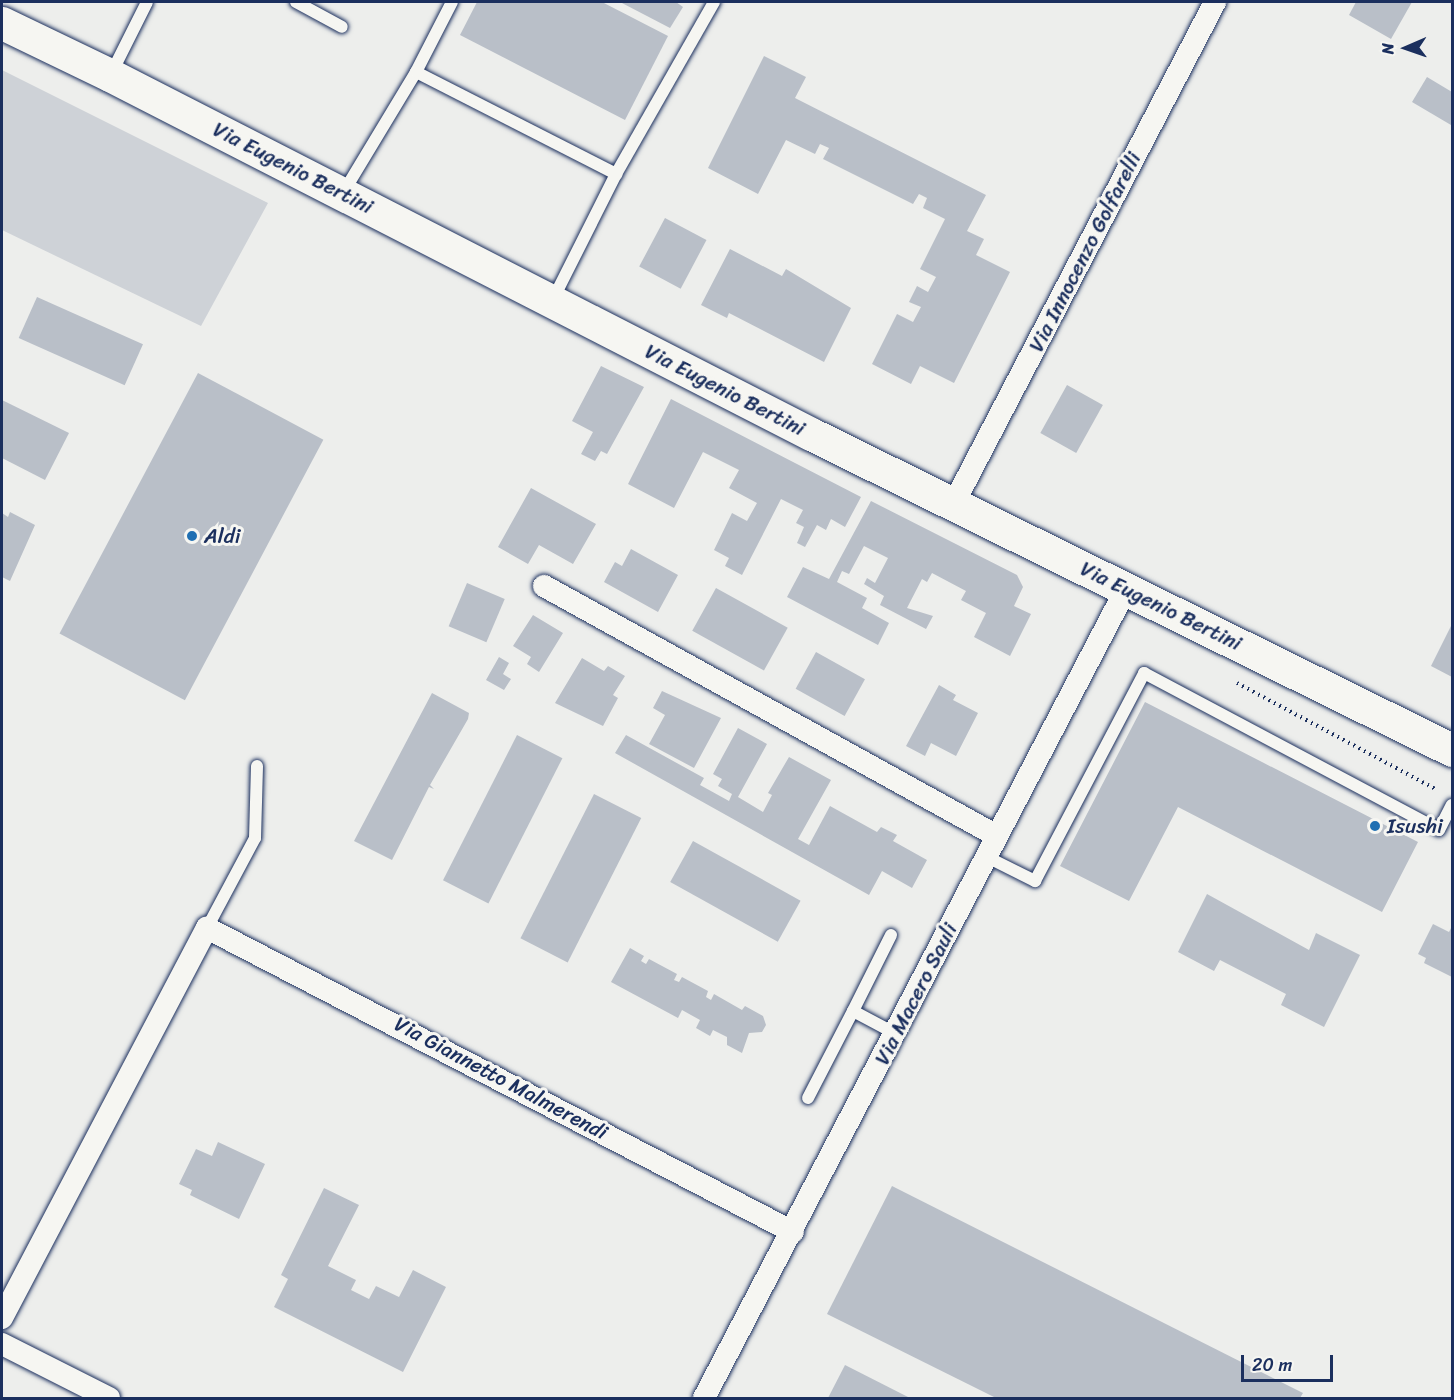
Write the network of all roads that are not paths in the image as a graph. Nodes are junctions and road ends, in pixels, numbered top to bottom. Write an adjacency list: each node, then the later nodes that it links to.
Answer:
1 (147, 2): 9 (lane)
2 (296, 2): 7 (lane)
3 (452, 2): 8 (lane)
4 (714, 2): 10 (lane)
5 (1215, 2): 13 (street, Via Innocenzo Golfarelli)
6 (2, 23): 9 (main road, Via Eugenio Bertini)
7 (342, 27)
8 (416, 72): 10 (lane); 11 (lane)
9 (110, 75): 11 (main road, Via Eugenio Bertini)
10 (616, 174): 12 (lane)
11 (342, 193): 12 (main road, Via Eugenio Bertini)
12 (552, 300): 13 (main road, Via Eugenio Bertini)
13 (954, 504): 15 (main road, Via Eugenio Bertini)
14 (544, 586): 19 (street)
15 (1126, 589): 16 (main road, Via Eugenio Bertini); 19 (street, Via Macero Sauli)
16 (1452, 750)
17 (257, 766): 21 (lane)
18 (1452, 804): 20 (lane)
19 (997, 836): 20 (street, Via Macero Sauli)
20 (987, 857): 24 (street, Via Macero Sauli)
21 (207, 928): 26 (street, Via Giannetto Malmerendi); 27 (street)
22 (891, 934): 23 (lane)
23 (853, 1011): 24 (lane); 25 (lane)
24 (896, 1034): 26 (street, Via Macero Sauli)
25 (808, 1098)
26 (793, 1232): 30 (street, Via Macero Sauli)
27 (2, 1318)
28 (2, 1344): 29 (street)
29 (109, 1398)
30 (704, 1398)

